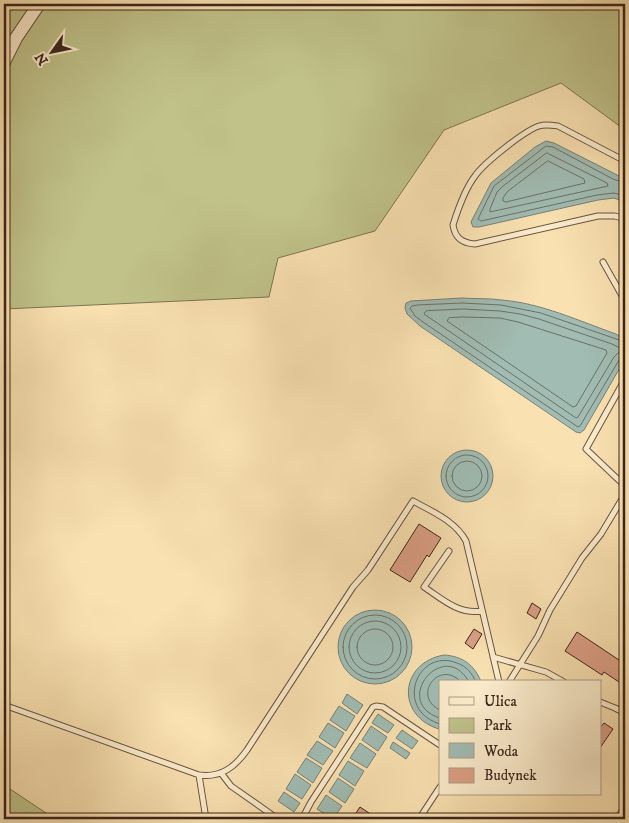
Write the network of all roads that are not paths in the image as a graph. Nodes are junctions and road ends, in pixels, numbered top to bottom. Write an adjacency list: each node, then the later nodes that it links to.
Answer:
1 (39, 4): 2 (street)
2 (4, 62)
3 (625, 161): 4 (lane)
4 (625, 219)
5 (603, 262): 6 (lane)
6 (625, 301)
7 (625, 379): 8 (lane)
8 (625, 486)
9 (625, 494): 13 (lane)
10 (448, 552): 11 (lane)
11 (482, 611): 12 (lane); 21 (lane)
12 (493, 657): 13 (lane); 14 (lane)
13 (520, 665): 15 (lane); 16 (lane)
14 (499, 680)
15 (510, 680)
16 (560, 680)
17 (602, 703): 19 (lane)
18 (4, 705): 22 (lane)
19 (625, 713)
20 (439, 744): 26 (lane)
21 (222, 773): 22 (lane); 25 (lane)
22 (198, 775): 24 (lane)
23 (439, 789): 27 (lane)
24 (206, 819)
25 (278, 819)
26 (302, 819)
27 (419, 819)

